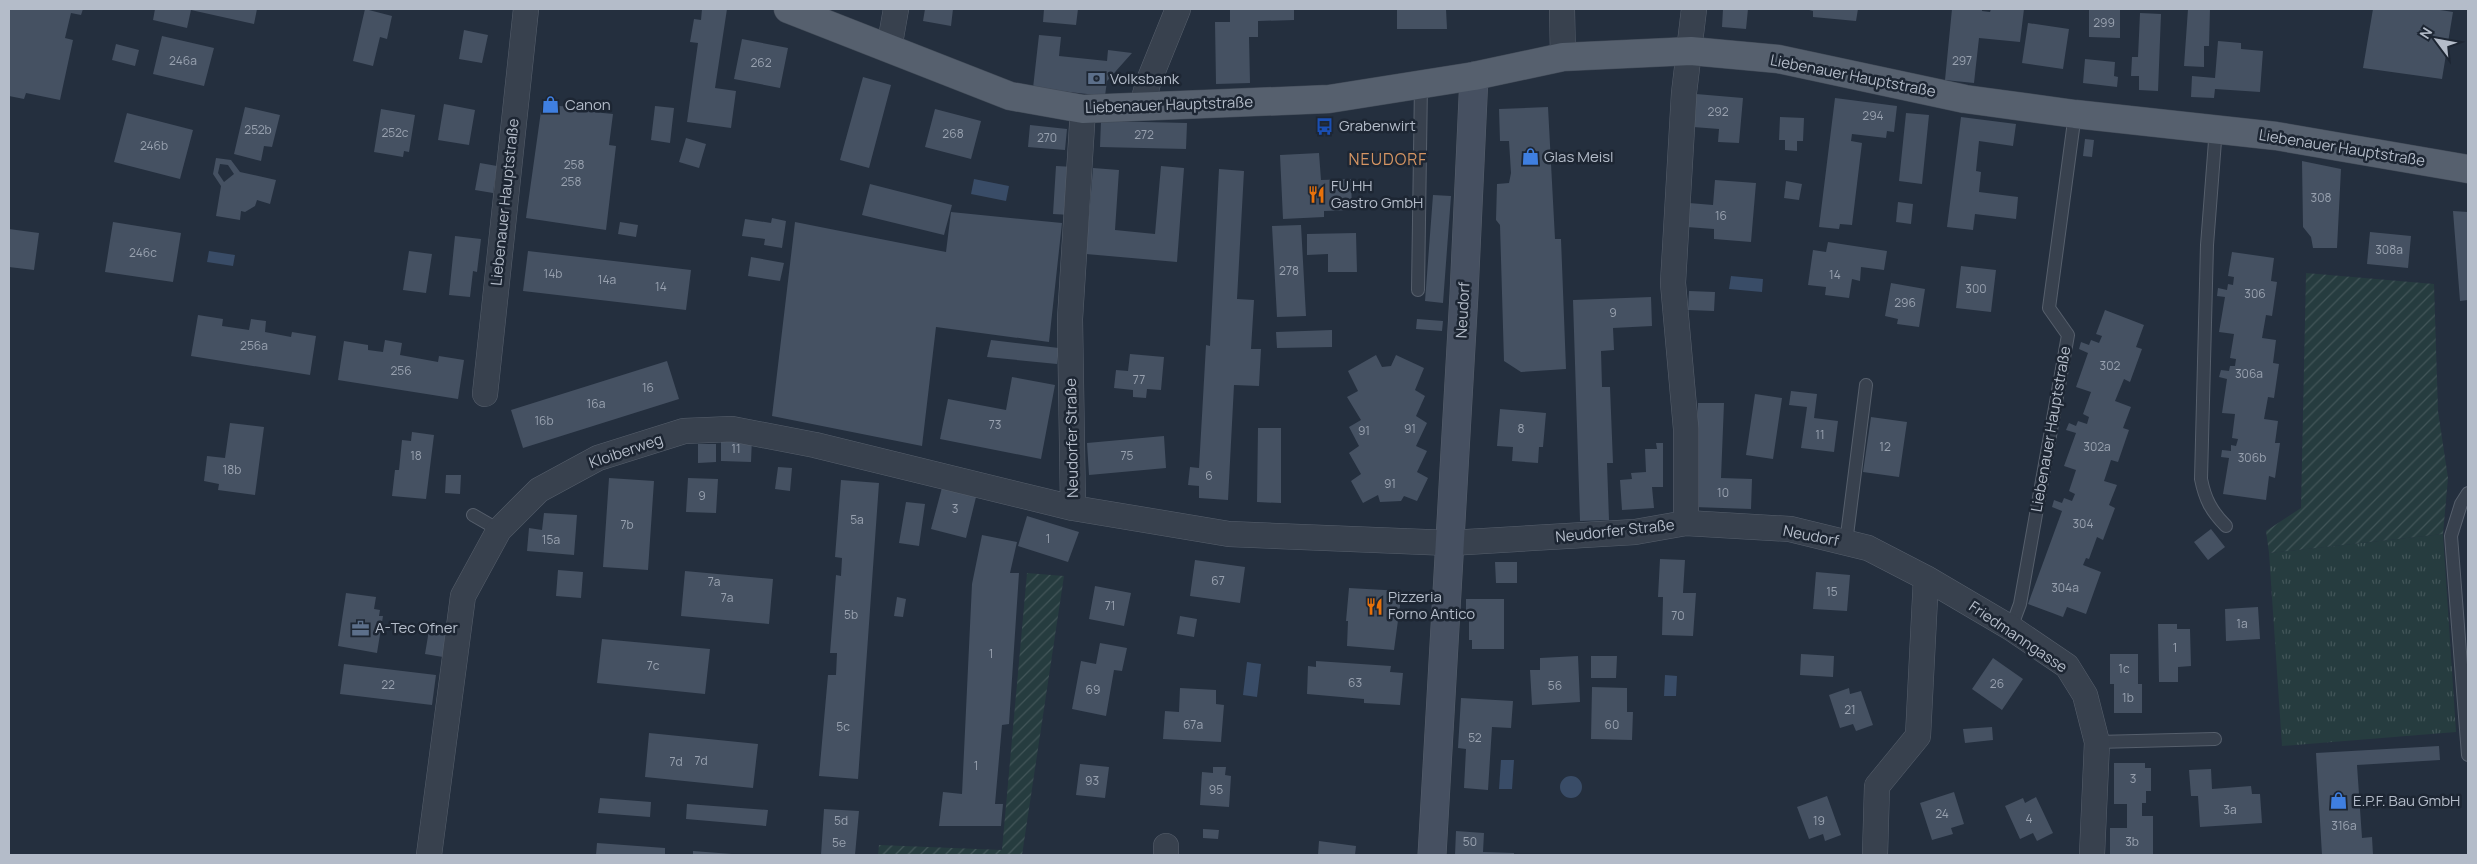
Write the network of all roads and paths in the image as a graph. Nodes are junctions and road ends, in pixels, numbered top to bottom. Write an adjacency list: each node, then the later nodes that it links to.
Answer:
1 (526, 9): 19 (street, Liebenauer Hauptstraße)
2 (788, 9): 7 (main road, Liebenauer Hauptstraße)
3 (896, 9): 7 (street)
4 (1178, 9): 12 (street)
5 (1562, 9): 9 (street)
6 (1694, 9): 8 (street)
7 (889, 49): 13 (main road, Liebenauer Hauptstraße)
8 (1691, 52): 9 (main road, Liebenauer Hauptstraße); 14 (main road, Liebenauer Hauptstraße); 23 (street, Neudorfer Straße)
9 (1563, 57): 10 (main road, Liebenauer Hauptstraße)
10 (1474, 76): 11 (main road, Liebenauer Hauptstraße); 26 (street, Neudorf)
11 (1421, 84): 12 (main road, Liebenauer Hauptstraße); 17 (lane)
12 (1142, 106): 13 (main road, Liebenauer Hauptstraße)
13 (1082, 109): 21 (street, Neudorfer Straße)
14 (2074, 114): 15 (main road, Liebenauer Hauptstraße); 29 (lane, Liebenauer Hauptstraße)
15 (2216, 128): 16 (main road, Liebenauer Hauptstraße); 24 (lane)
16 (2468, 169)
17 (1418, 290)
18 (1866, 385): 27 (lane, Neudorf)
19 (485, 394)
20 (2468, 493): 32 (lane)
21 (1073, 508): 25 (street, Kloiberweg); 26 (street, Neudorfer Straße)
22 (473, 515): 25 (lane)
23 (1686, 523): 26 (street, Neudorfer Straße); 27 (street, Neudorf)
24 (2226, 526)
25 (498, 530): 33 (street, Kloiberweg)
26 (1450, 543): 34 (street)
27 (1846, 543): 28 (street, Neudorf)
28 (1926, 578): 29 (street, Friedmanngasse); 35 (street)
29 (2011, 628): 31 (street, Friedmanngasse)
30 (2215, 739): 31 (lane)
31 (2097, 742): 36 (street, Friedmanngasse)
32 (2468, 754)
33 (430, 855)
34 (1432, 855)
35 (1875, 855)
36 (2092, 855)

